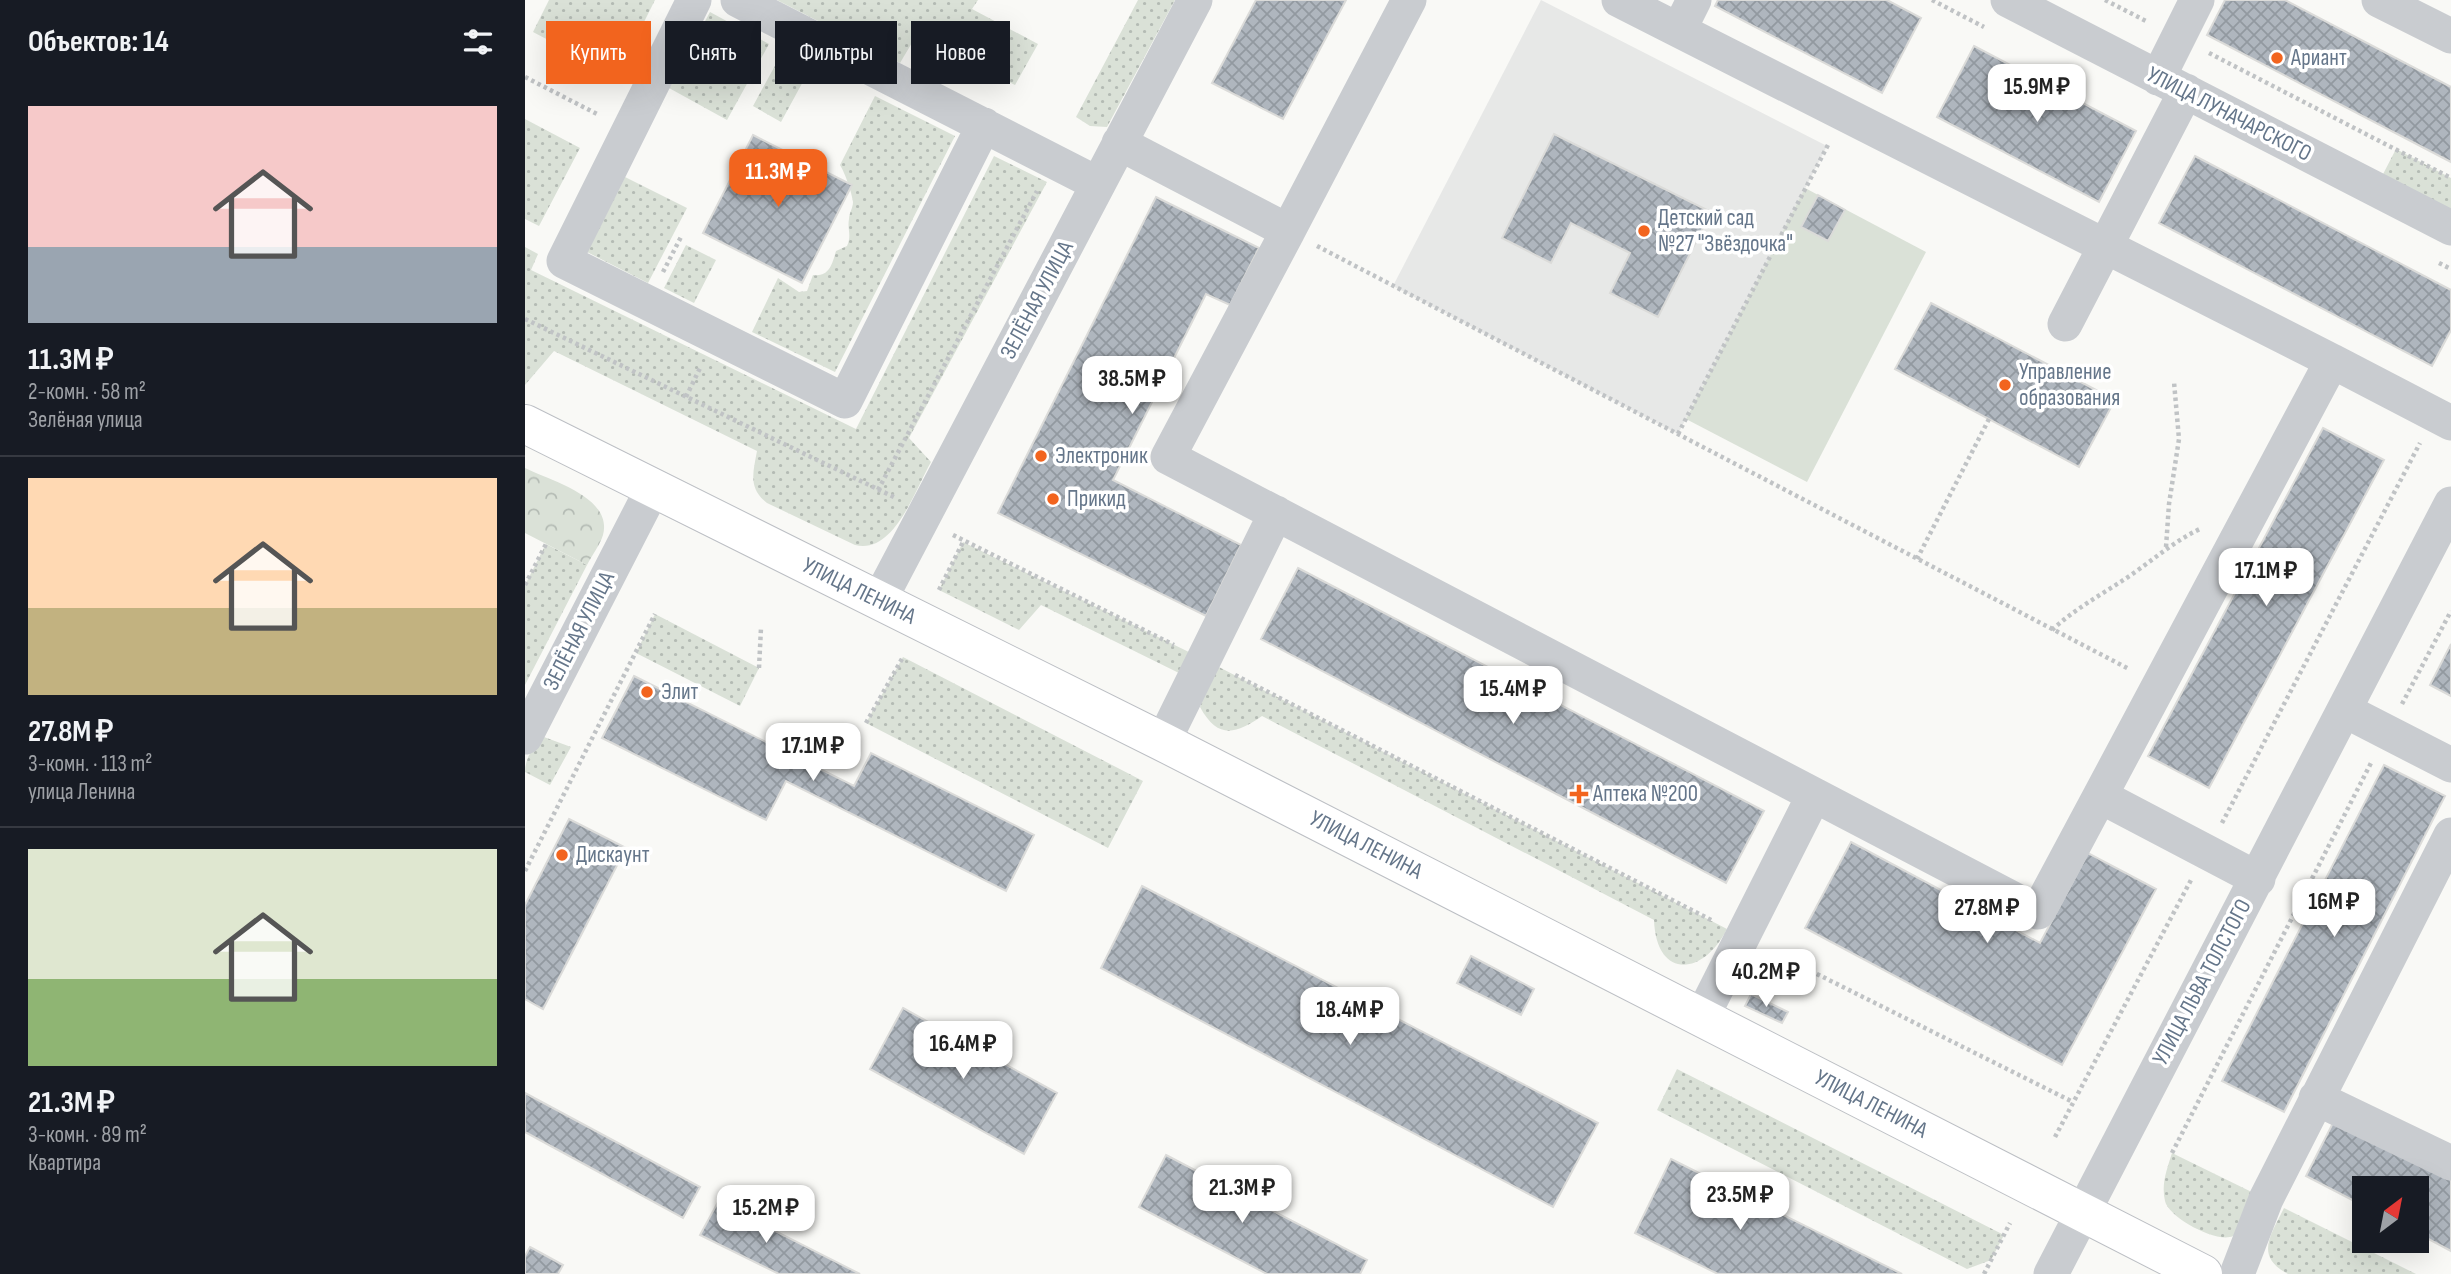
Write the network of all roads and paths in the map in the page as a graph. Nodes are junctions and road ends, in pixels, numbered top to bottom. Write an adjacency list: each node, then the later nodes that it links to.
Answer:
1 (694, 0): 17 (street)
2 (737, 0): 17 (street)
3 (1195, 0): 18 (street, ЗЕЛЁНАЯ УЛИЦА)
4 (1409, 0): 23 (street)
5 (1619, 0): 10 (street)
6 (2008, 0): 14 (street, УЛИЦА ЛУНАЧАРСКОГО)
7 (2105, 0): 12 (path)
8 (2197, 0): 12 (street)
9 (2379, 0): 11 (street)
10 (1686, 15): 15 (street)
11 (2451, 36)
12 (2179, 38): 14 (street); 20 (path)
13 (525, 77): 16 (path)
14 (2172, 85): 22 (street, УЛИЦА ЛУНАЧАРСКОГО); 24 (street)
15 (1843, 115): 24 (street); 34 (path)
16 (604, 118)
17 (984, 125): 19 (street)
18 (1119, 143): 21 (street, ЗЕЛЁНАЯ УЛИЦА); 23 (street)
19 (1053, 161): 21 (street); 36 (path)
20 (2451, 178)
21 (1098, 184): 40 (street, ЗЕЛЁНАЯ УЛИЦА)
22 (2451, 228)
23 (1288, 231): 34 (path); 39 (street)
24 (2105, 244): 26 (street); 28 (street)
25 (525, 319): 30 (path)
26 (2065, 324)
27 (706, 356): 30 (path)
28 (2332, 360): 32 (street); 38 (street)
29 (2174, 382): 43 (path)
30 (686, 397): 36 (path)
31 (1989, 419): 44 (path)
32 (2443, 419): 65 (path)
33 (525, 424): 35 (main road, УЛИЦА ЛЕНИНА)
34 (1678, 434): 44 (path)
35 (653, 488): 47 (main road, УЛИЦА ЛЕНИНА); 59 (street, ЗЕЛЁНАЯ УЛИЦА)
36 (878, 490): 40 (path)
37 (2451, 504): 56 (street, УЛИЦА ЛЬВА ТОЛСТОГО)
38 (2255, 507): 43 (path); 55 (street)
39 (1276, 513): 53 (street); 63 (street)
40 (922, 517): 41 (path); 47 (street, ЗЕЛЁНАЯ УЛИЦА)
41 (963, 542): 46 (path); 53 (path)
42 (546, 544): 45 (path)
43 (2166, 548): 51 (path)
44 (1917, 559): 51 (path)
45 (525, 585)
46 (939, 590)
47 (879, 601): 60 (main road, УЛИЦА ЛЕНИНА)
48 (2451, 611): 58 (path)
49 (655, 614): 66 (path)
50 (761, 628): 54 (path)
51 (2052, 630): 55 (path)
52 (902, 657): 57 (path)
53 (1204, 659): 60 (street); 68 (path)
54 (759, 668)
55 (2161, 686): 62 (street)
56 (2344, 710): 58 (street); 67 (street, УЛИЦА ЛЬВА ТОЛСТОГО)
57 (866, 723)
58 (2387, 732): 61 (street); 73 (path)
59 (525, 737)
60 (1163, 742): 69 (main road, УЛИЦА ЛЕНИНА)
61 (2451, 765)
62 (2100, 796): 63 (street); 65 (street)
63 (1812, 797): 68 (street)
64 (2451, 835): 70 (street)
65 (2207, 852): 67 (street); 71 (path)
66 (525, 871)
67 (2258, 879): 75 (street, УЛИЦА ЛЬВА ТОЛСТОГО)
68 (1742, 937): 69 (street); 71 (path)
69 (1702, 1017): 75 (main road, УЛИЦА ЛЕНИНА)
70 (2316, 1098): 74 (street); 80 (street)
71 (2073, 1102): 72 (path)
72 (2055, 1138)
73 (2172, 1153)
74 (2451, 1163)
75 (2082, 1212): 78 (street, УЛИЦА ЛЬВА ТОЛСТОГО); 79 (main road, УЛИЦА ЛЕНИНА)
76 (2010, 1223): 77 (path)
77 (1984, 1274)
78 (2051, 1274)
79 (2203, 1274)
80 (2237, 1274)

